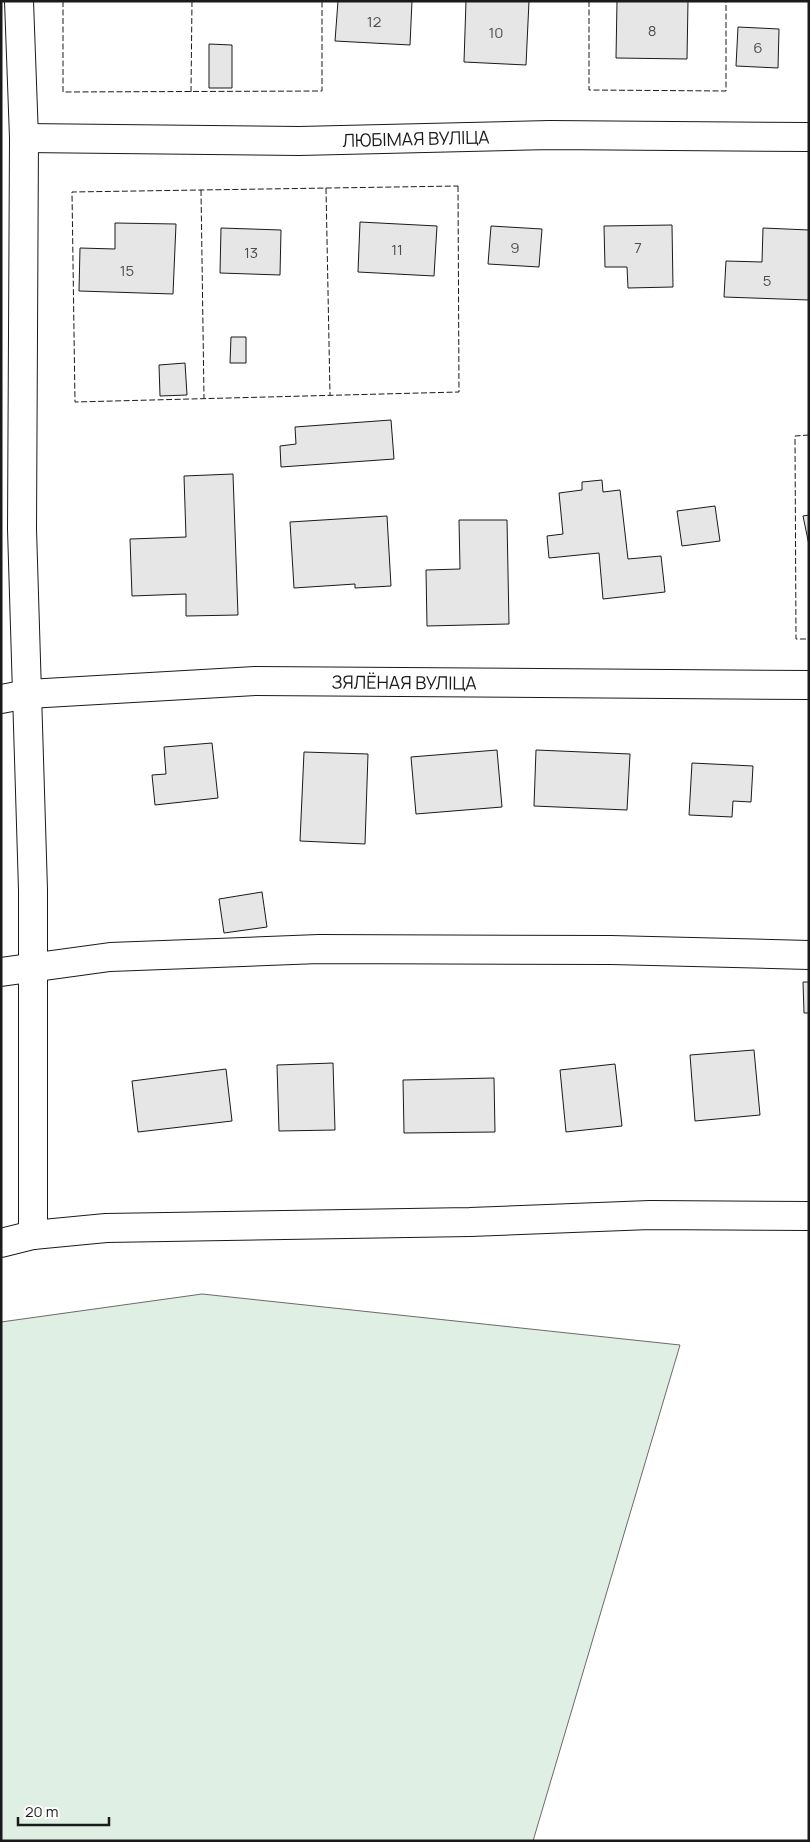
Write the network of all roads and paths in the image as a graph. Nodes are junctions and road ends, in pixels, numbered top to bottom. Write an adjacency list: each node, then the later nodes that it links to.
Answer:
1 (19, 1): 3 (street)
2 (809, 137): 3 (street, ЛЮБІМАЯ ВУЛІЦА)
3 (24, 138): 5 (street)
4 (809, 685): 5 (street, ЗЯЛЁНАЯ ВУЛІЦА)
5 (28, 694): 6 (street, ЗЯЛЁНАЯ ВУЛІЦА); 8 (street)
6 (1, 699)
7 (809, 954): 8 (street)
8 (34, 968): 9 (street); 11 (street)
9 (1, 972)
10 (809, 1216): 11 (street)
11 (33, 1235): 12 (street)
12 (1, 1243)

